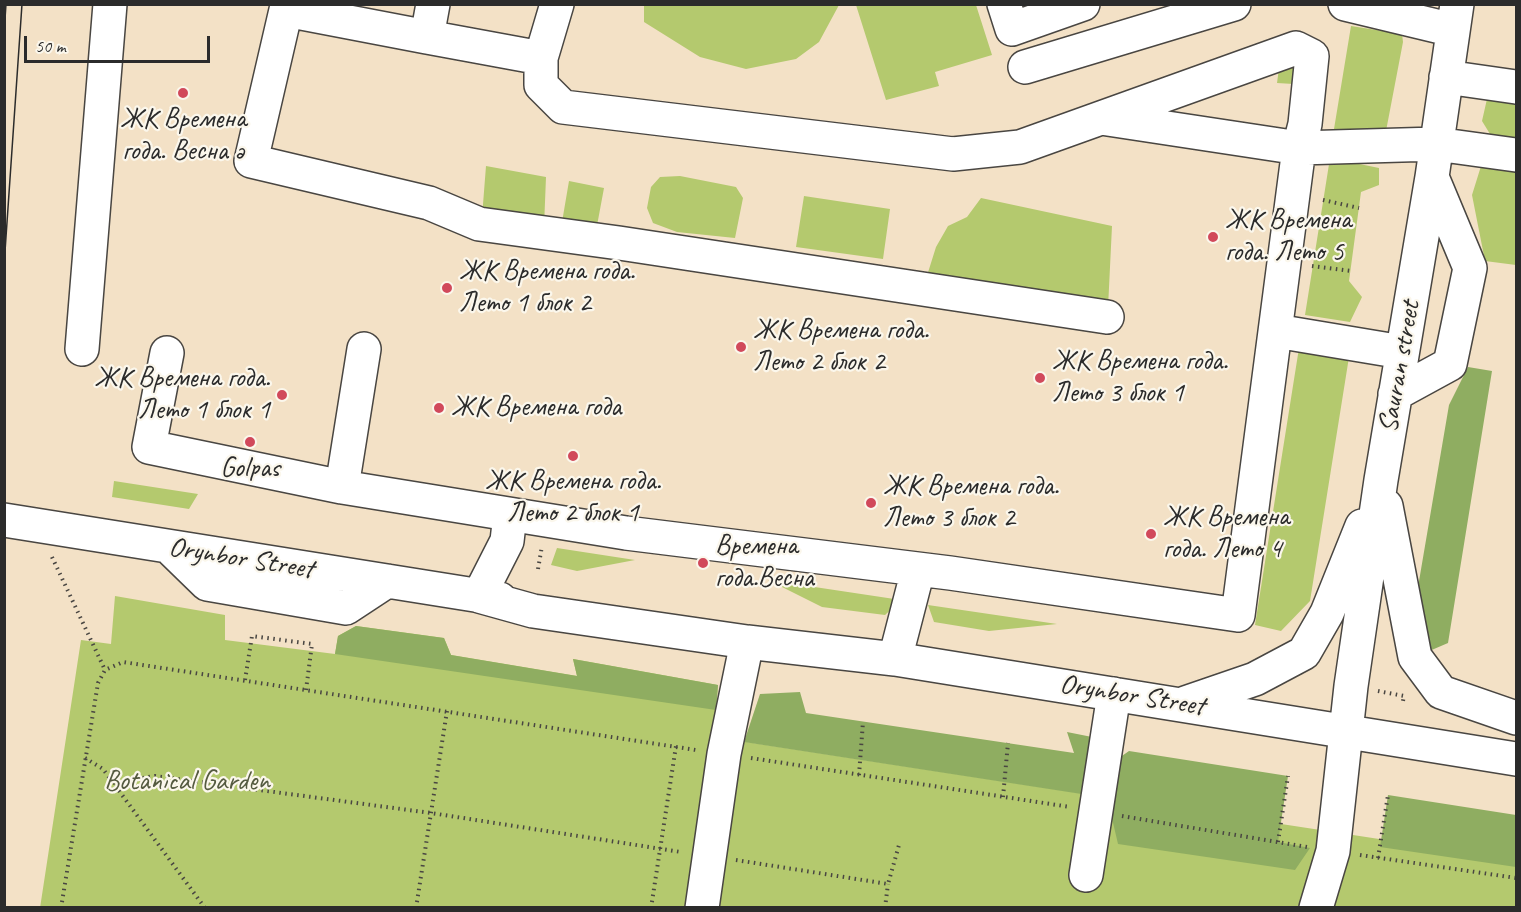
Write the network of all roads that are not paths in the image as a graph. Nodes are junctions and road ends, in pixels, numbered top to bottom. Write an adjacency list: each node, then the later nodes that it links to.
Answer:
1 (110, 4): 22 (street)
2 (433, 4): 9 (street)
3 (557, 4): 10 (street)
4 (1004, 4): 5 (street)
5 (1083, 4)
6 (1234, 4): 11 (street)
7 (1345, 4): 8 (street)
8 (1455, 17): 12 (street, Sauran street)
9 (428, 37): 10 (street); 19 (street)
10 (541, 58): 14 (street)
11 (1025, 67)
12 (1446, 77): 13 (street); 15 (street, Sauran street)
13 (1516, 87)
14 (1101, 118): 16 (street); 16 (street)
15 (1436, 144): 16 (street); 17 (street); 18 (street, Sauran street)
16 (1299, 148): 20 (street)
17 (1516, 155)
18 (1432, 177): 23 (street, Sauran street); 25 (street)
19 (1107, 317)
20 (1276, 331): 23 (street); 30 (street)
21 (364, 349): 27 (street)
22 (82, 350)
23 (1402, 352): 25 (street, Sauran street)
24 (167, 353): 27 (street)
25 (1395, 394): 26 (street, Sauran street)
26 (1381, 480): 37 (street); 38 (street); 39 (street, Sauran street)
27 (342, 487): 28 (street)
28 (510, 514): 30 (street); 31 (street)
29 (4, 520): 31 (street, Orynbor Street)
30 (918, 570): 35 (street)
31 (478, 596): 32 (street, Orynbor Street); 33 (street, Orynbor Street)
32 (559, 608): 33 (street, Orynbor Street); 34 (street)
33 (747, 642): 34 (street, Orynbor Street); 42 (street)
34 (855, 655): 35 (street, Orynbor Street)
35 (895, 659): 36 (street, Orynbor Street)
36 (1114, 694): 37 (street, Orynbor Street); 41 (street)
37 (1182, 704): 39 (street, Orynbor Street)
38 (1516, 718)
39 (1346, 730): 40 (street, Orynbor Street); 43 (street, Sauran street)
40 (1516, 759)
41 (1086, 875)
42 (702, 908)
43 (1316, 908)

